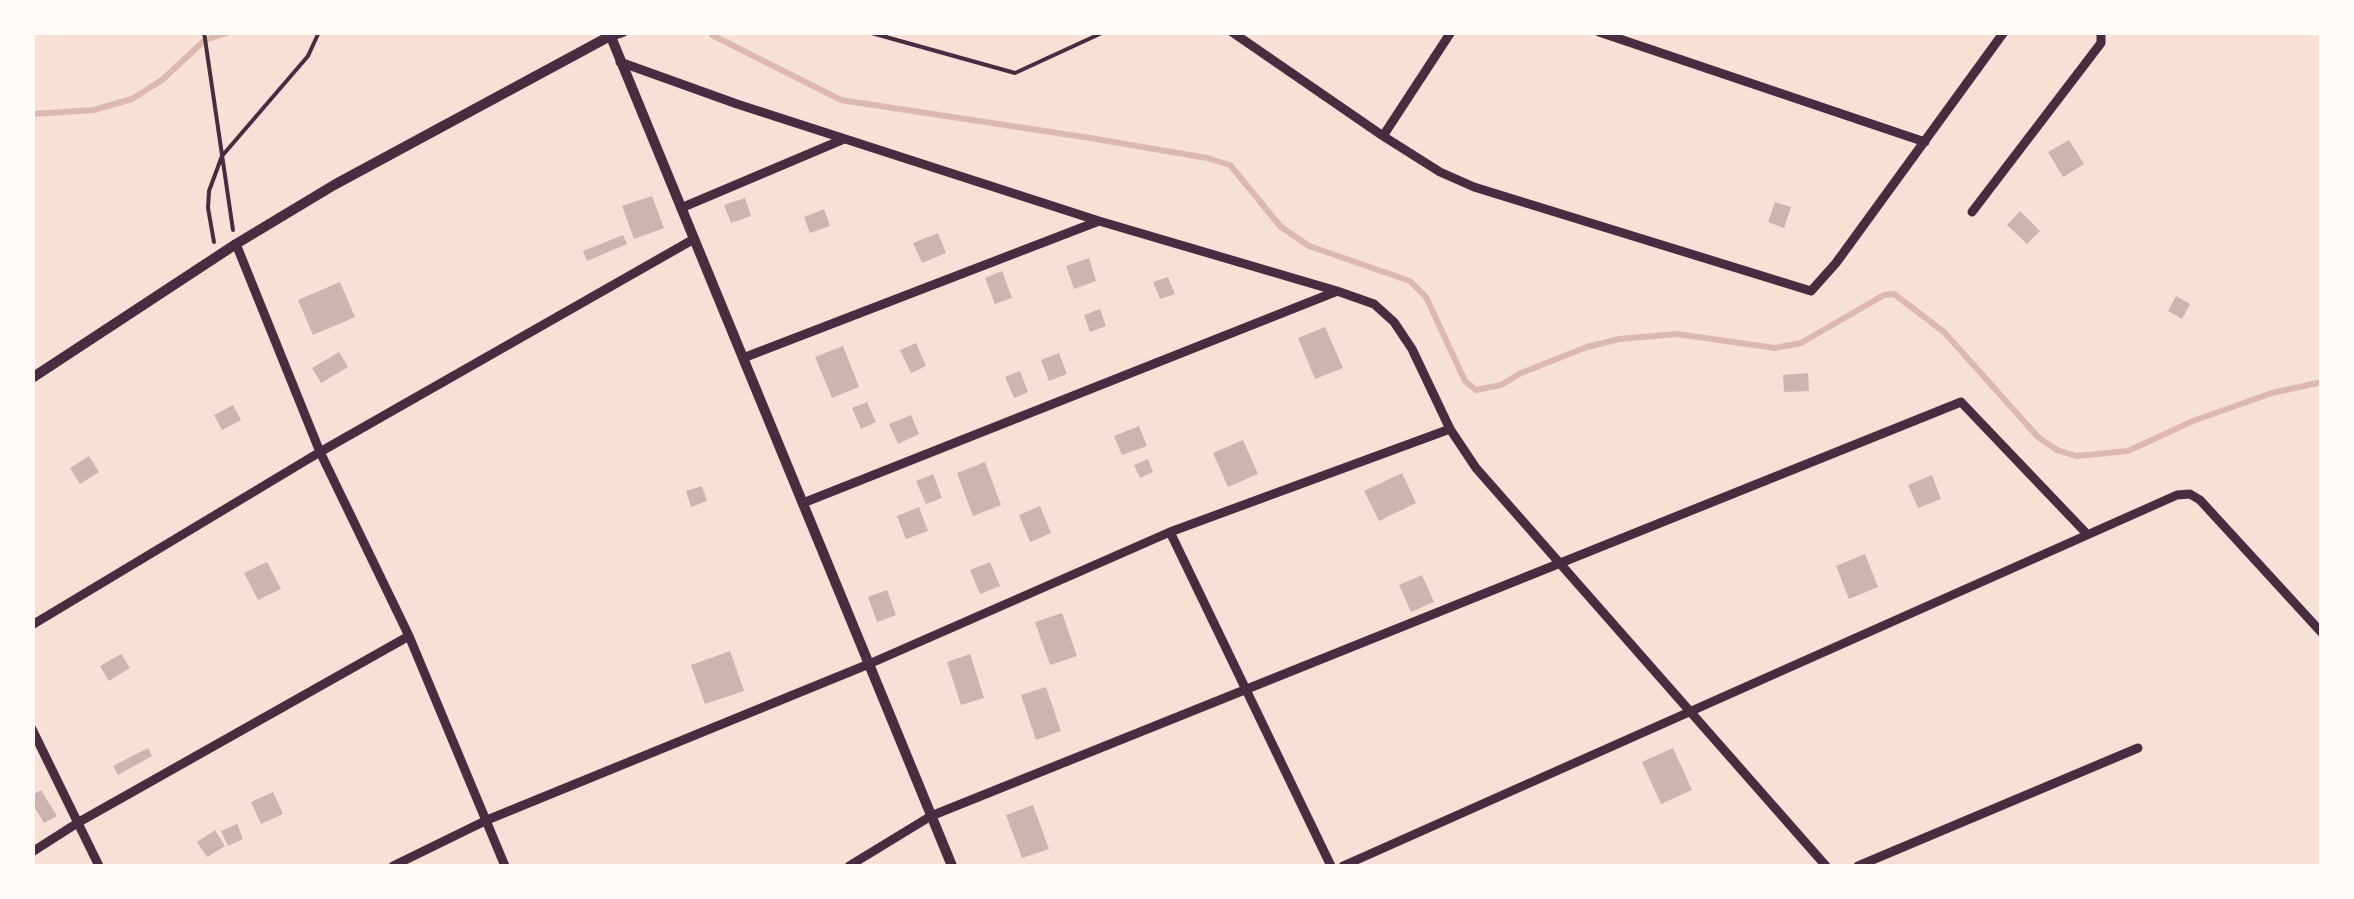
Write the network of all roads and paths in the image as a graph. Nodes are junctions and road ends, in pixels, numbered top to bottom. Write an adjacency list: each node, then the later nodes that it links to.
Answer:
1 (204, 32): 16 (path)
2 (319, 32): 16 (path)
3 (623, 32): 11 (street)
4 (868, 32): 5 (path)
5 (1104, 32)
6 (1232, 32): 13 (street)
7 (1451, 32): 13 (street)
8 (1600, 32): 15 (street)
9 (2004, 32): 15 (street)
10 (2101, 32): 18 (street)
11 (610, 34): 12 (street); 21 (street)
12 (620, 62): 14 (street); 17 (street)
13 (1383, 136): 15 (street)
14 (846, 138): 17 (street); 19 (street)
15 (1925, 142)
16 (222, 156): 21 (path); 22 (path)
17 (681, 208): 20 (street)
18 (1972, 212)
19 (1099, 221): 23 (street); 24 (street)
20 (694, 239): 24 (street); 27 (street)
21 (236, 244): 22 (street); 27 (street)
22 (218, 256): 25 (street)
23 (1337, 290): 26 (street); 28 (street)
24 (743, 358): 28 (street)
25 (32, 378)
26 (1450, 428): 29 (street); 31 (street)
27 (320, 452): 32 (street); 34 (street)
28 (803, 504): 35 (street)
29 (1170, 532): 35 (street); 36 (street)
30 (2086, 533): 31 (street); 33 (street); 37 (street)
31 (1558, 562): 36 (street); 37 (street)
32 (32, 626)
33 (2322, 633)
34 (409, 636): 41 (street); 42 (street)
35 (868, 664): 40 (street); 41 (street)
36 (1247, 690): 40 (street); 49 (street)
37 (1690, 712): 50 (street); 51 (street)
38 (32, 729): 42 (street)
39 (2138, 748): 52 (street)
40 (930, 816): 47 (street); 48 (street)
41 (487, 820): 45 (street); 46 (street)
42 (79, 822): 43 (street); 44 (street)
43 (32, 852)
44 (99, 866)
45 (392, 866)
46 (505, 866)
47 (849, 866)
48 (952, 866)
49 (1331, 866)
50 (1343, 866)
51 (1826, 866)
52 (1858, 866)

